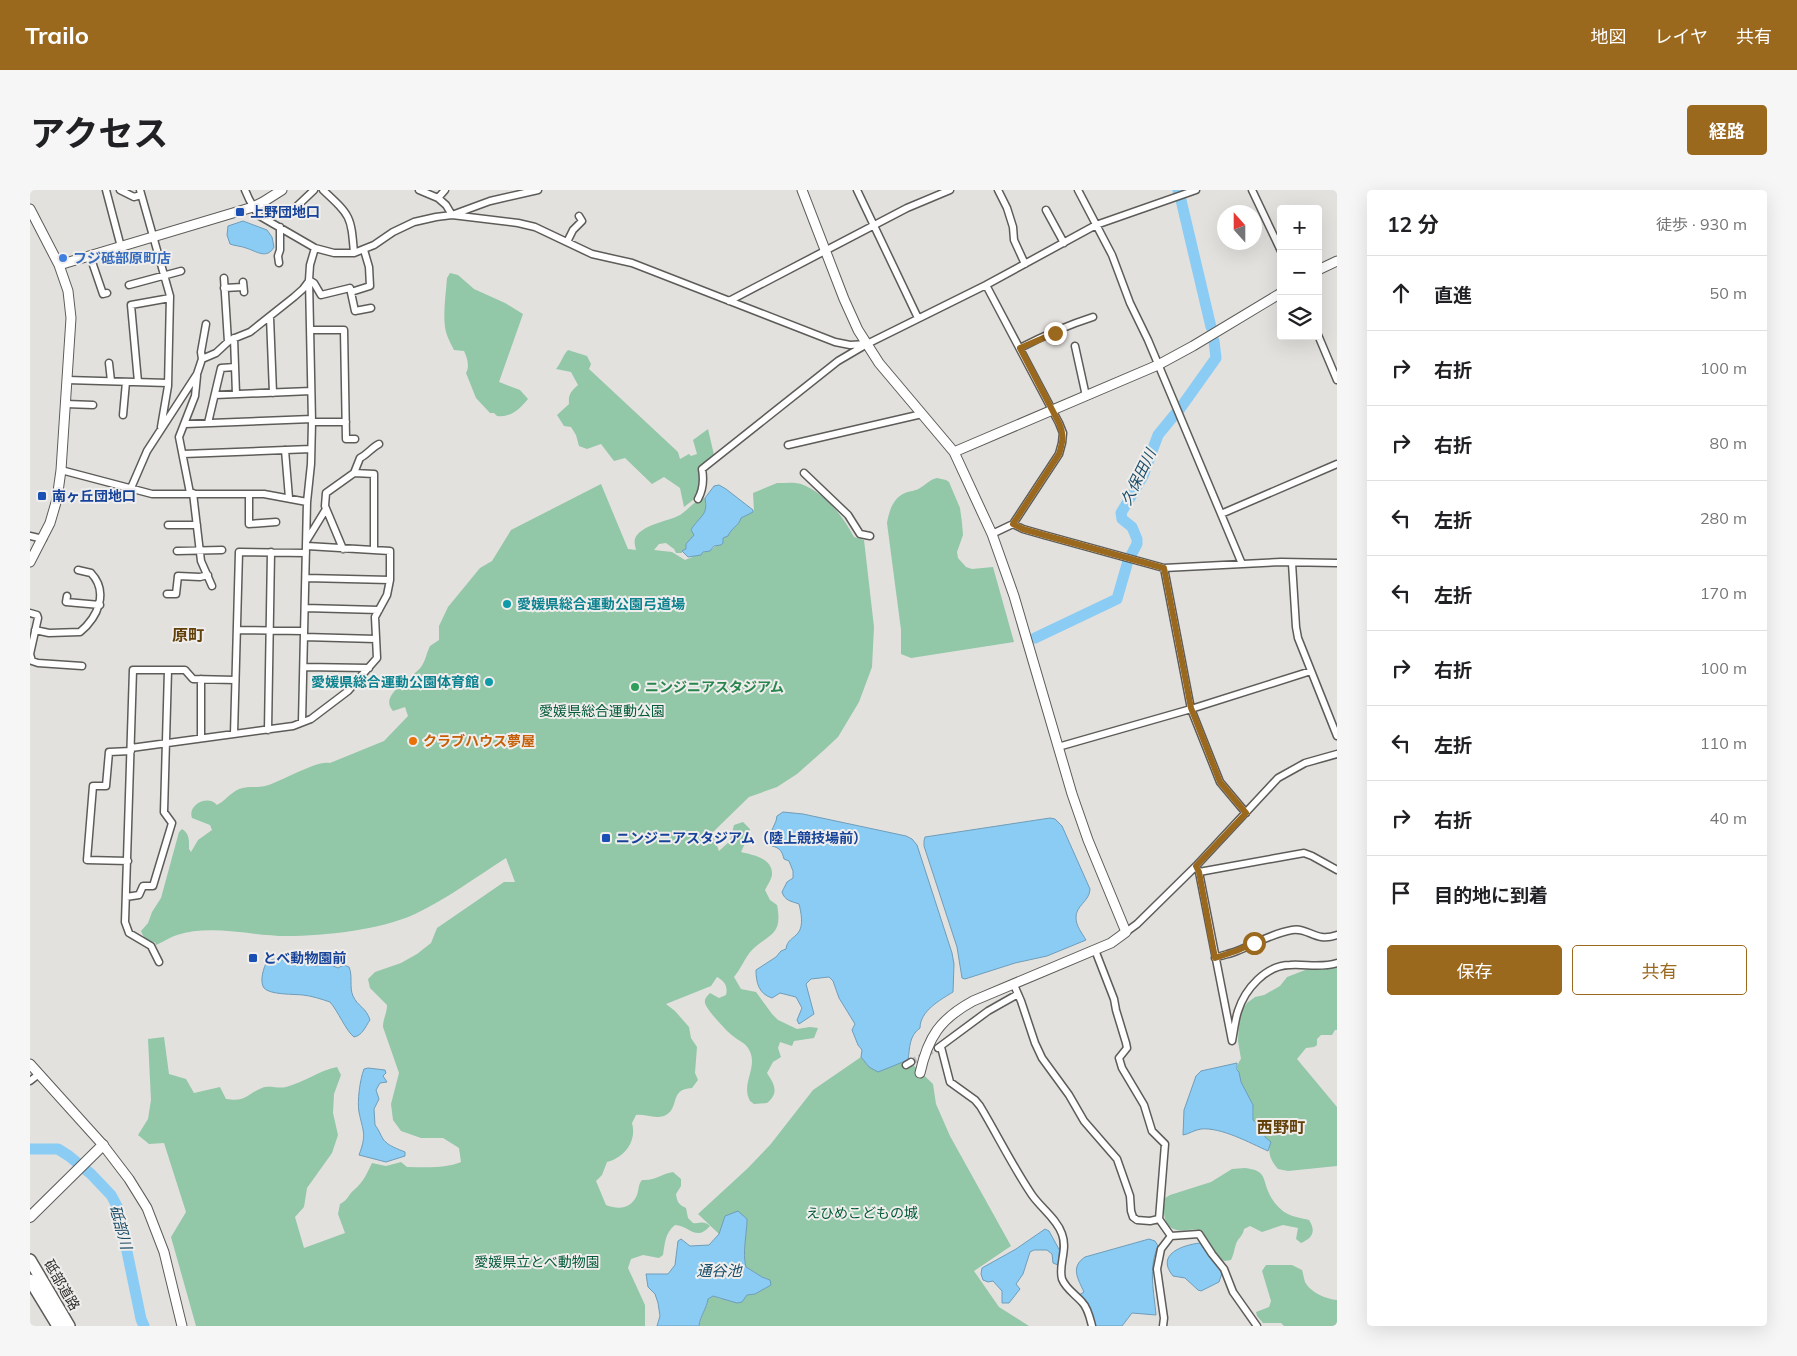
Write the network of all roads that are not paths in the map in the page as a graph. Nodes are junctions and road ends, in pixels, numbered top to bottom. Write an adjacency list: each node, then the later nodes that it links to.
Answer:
1 (106, 190): 32 (street)
2 (120, 190): 17 (street)
3 (246, 190): 19 (street)
4 (282, 190): 19 (street)
5 (314, 190): 20 (street)
6 (323, 190): 37 (street)
7 (419, 190): 18 (street)
8 (445, 190): 18 (street)
9 (538, 190): 23 (street)
10 (802, 190): 36 (street)
11 (857, 190): 26 (street)
12 (950, 190): 26 (street)
13 (998, 190): 41 (street)
14 (1196, 190): 25 (street)
15 (1252, 190): 35 (street)
16 (1081, 191): 25 (street)
17 (140, 192): 29 (street)
18 (438, 198): 23 (street)
19 (253, 206): 28 (street); 29 (street)
20 (295, 208)
21 (30, 209): 27 (street)
22 (1046, 210): 31 (street)
23 (452, 215): 30 (street); 34 (street)
24 (582, 221): 30 (street)
25 (1096, 225): 31 (street); 70 (street)
26 (875, 226): 36 (street); 60 (street)
27 (34, 227): 42 (street)
28 (280, 227): 33 (street); 40 (street)
29 (152, 237): 32 (street); 45 (street)
30 (567, 242): 56 (street)
31 (1064, 243): 41 (street)
32 (121, 247): 38 (street)
33 (315, 248): 37 (street); 47 (street)
34 (364, 250): 37 (street); 52 (street)
35 (1281, 250)
36 (825, 251): 56 (street); 65 (street)
37 (354, 253)
38 (90, 256): 42 (street); 53 (street)
39 (1337, 261): 43 (street)
40 (279, 263)
41 (1025, 264): 49 (street)
42 (60, 265): 73 (street)
43 (1322, 268)
44 (181, 271): 45 (street)
45 (164, 276): 48 (street); 55 (street)
46 (224, 278): 51 (street)
47 (309, 280): 52 (street); 58 (street); 62 (street)
48 (129, 285)
49 (986, 285): 60 (street); 67 (street)
50 (243, 287): 51 (street)
51 (224, 288): 63 (street)
52 (350, 292): 57 (street)
53 (107, 293)
54 (1278, 295): 70 (street)
55 (170, 298): 77 (street); 78 (street)
56 (729, 301): 65 (street)
57 (371, 308)
58 (270, 317): 63 (street); 80 (street)
59 (1093, 317): 67 (street)
60 (918, 318): 65 (street)
61 (206, 324): 68 (street)
62 (310, 330): 79 (street); 90 (street)
63 (231, 340): 68 (street); 71 (street)
64 (1320, 340): 74 (street)
65 (866, 344): 87 (street); 109 (street)
66 (1075, 346): 83 (street)
67 (1020, 348): 86 (street)
68 (202, 358): 72 (street)
69 (109, 363): 75 (street)
70 (1158, 365): 83 (street); 112 (street)
71 (235, 367): 81 (street); 82 (street)
72 (197, 374): 91 (street); 93 (street)
73 (67, 380): 75 (street); 84 (street)
74 (1337, 380)
75 (111, 381): 76 (street)
76 (126, 382): 77 (street); 88 (street)
77 (138, 382): 78 (street)
78 (168, 383): 93 (street)
79 (311, 391): 80 (street); 89 (street)
80 (273, 393): 81 (street)
81 (236, 394): 82 (street)
82 (214, 395): 92 (street)
83 (1086, 396): 86 (street)
84 (66, 404): 85 (street); 102 (street)
85 (93, 405)
86 (1053, 410): 100 (street); 114 (street)
87 (922, 414): 96 (street); 100 (street)
88 (123, 415)
89 (312, 420): 90 (street); 92 (street); 97 (street)
90 (346, 422): 94 (street)
91 (185, 424): 92 (street); 99 (street)
92 (208, 424)
93 (160, 431): 105 (street)
94 (355, 439)
95 (379, 444): 103 (street)
96 (788, 445)
97 (312, 449): 98 (street); 110 (street)
98 (285, 450): 99 (street); 108 (street)
99 (182, 454): 106 (street)
100 (956, 454): 117 (street)
101 (1337, 464): 112 (street)
102 (61, 470): 105 (street); 120 (street)
103 (354, 473): 111 (street); 126 (street)
104 (804, 473): 119 (street)
105 (131, 488): 106 (street)
106 (192, 493): 107 (street); 116 (street)
107 (249, 494): 108 (street); 113 (street)
108 (289, 498): 110 (street)
109 (698, 499)
110 (308, 502): 121 (street)
111 (326, 509): 121 (street); 122 (street)
112 (1221, 514): 131 (street)
113 (276, 522)
114 (1013, 524): 117 (street); 132 (street)
115 (168, 525): 116 (street)
116 (197, 525): 124 (street)
117 (992, 534): 163 (street)
118 (30, 536): 120 (street)
119 (870, 536)
120 (43, 539): 128 (street)
121 (307, 547): 122 (street); 127 (street); 135 (street)
122 (343, 549): 126 (street)
123 (178, 550): 124 (street)
124 (199, 550): 125 (street); 134 (street)
125 (222, 550)
126 (374, 550): 136 (street)
127 (271, 552): 145 (street); 146 (street)
128 (30, 562)
129 (1292, 563): 130 (street); 131 (street); 153 (street)
130 (1337, 563)
131 (1242, 564): 132 (street)
132 (1164, 568): 156 (street)
133 (78, 570): 140 (street)
134 (208, 575): 137 (street); 138 (street)
135 (306, 578): 136 (street); 141 (street)
136 (390, 580): 142 (street)
137 (212, 586)
138 (167, 594)
139 (66, 596): 140 (street)
140 (100, 605): 144 (street)
141 (305, 608): 142 (street); 147 (street)
142 (379, 610): 148 (street)
143 (30, 613): 144 (street)
144 (35, 630): 149 (street)
145 (236, 630): 146 (street); 155 (street)
146 (270, 631): 147 (street); 158 (street)
147 (304, 634): 148 (street); 150 (street)
148 (376, 639): 151 (street)
149 (82, 666)
150 (304, 667): 151 (street); 157 (street)
151 (369, 668): 157 (street)
152 (168, 670): 154 (street); 162 (street); 164 (street)
153 (1311, 671): 156 (street); 160 (street)
154 (201, 679): 155 (street); 161 (street)
155 (235, 680): 159 (street)
156 (1191, 708): 163 (street); 166 (street)
157 (302, 722): 158 (street)
158 (268, 730): 159 (street)
159 (234, 734): 161 (street)
160 (1337, 736)
161 (201, 738): 162 (street)
162 (165, 743): 164 (street); 170 (street)
163 (1058, 747): 171 (street)
164 (131, 749): 167 (street); 167 (street)
165 (1337, 754): 166 (street)
166 (1246, 813): 168 (street)
167 (128, 861): 170 (street)
168 (1198, 869): 169 (street); 171 (street); 174 (street)
169 (1337, 870)
170 (126, 897): 175 (street)
171 (1126, 932): 173 (street)
172 (1337, 935): 174 (street)
173 (1095, 950): 177 (street); 185 (street)
174 (1215, 958): 176 (street)
175 (159, 962)
176 (1337, 964)
177 (1014, 985): 178 (street); 180 (street)
178 (1018, 994): 185 (street); 192 (street)
179 (30, 1064): 181 (street)
180 (920, 1073)
181 (39, 1074): 182 (street); 183 (street)
182 (30, 1081)
183 (103, 1145): 184 (main road); 191 (street)
184 (30, 1217)
185 (1159, 1219): 186 (street)
186 (1171, 1236): 193 (street); 194 (street)
187 (30, 1260): 190 (highway, 砥部道路)
188 (30, 1280): 189 (highway, 砥部道路)
189 (58, 1326)
190 (69, 1326)
191 (182, 1326)
192 (1092, 1326)
193 (1163, 1326)
194 (1257, 1326)

